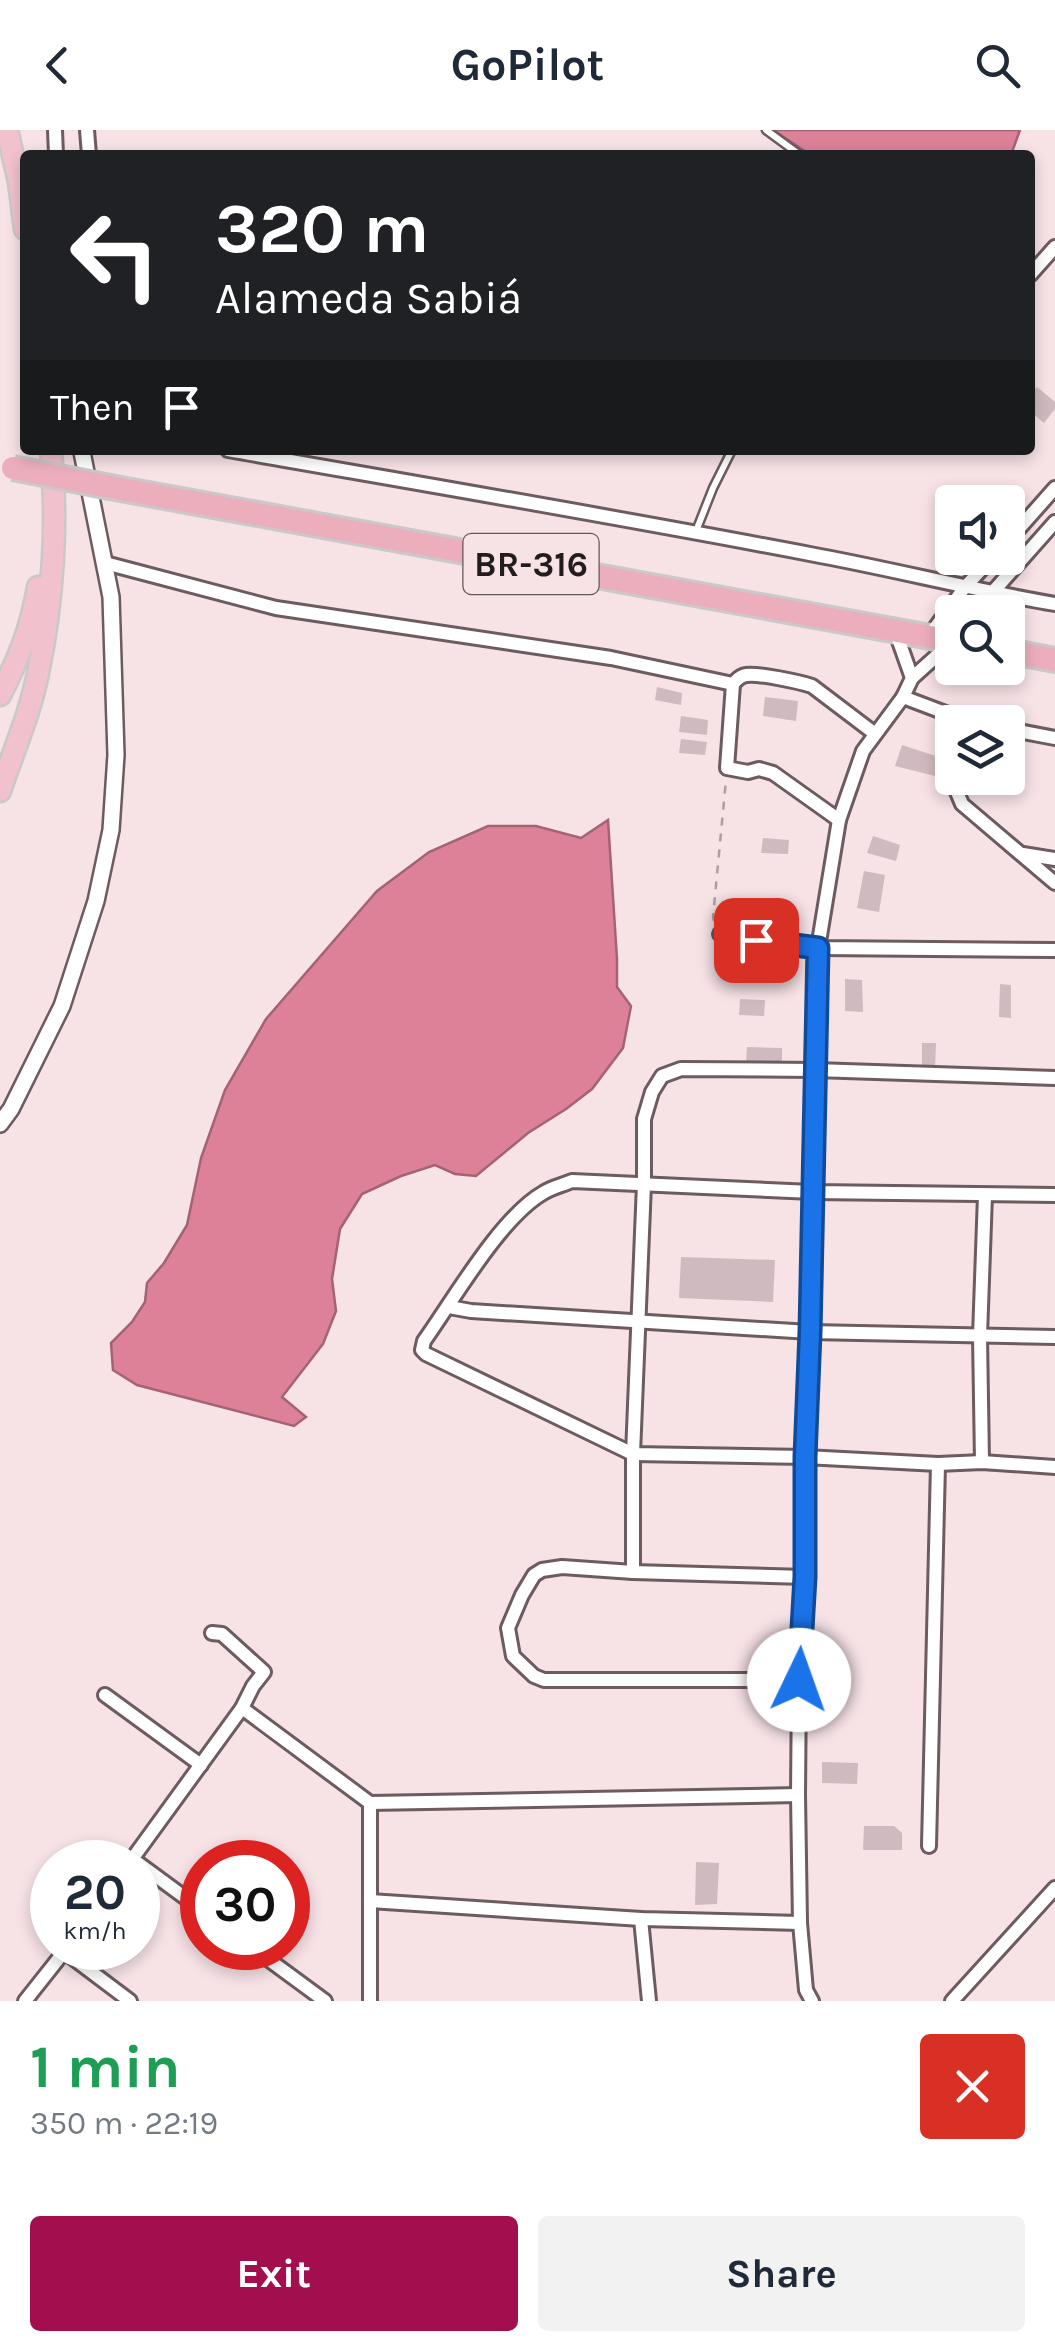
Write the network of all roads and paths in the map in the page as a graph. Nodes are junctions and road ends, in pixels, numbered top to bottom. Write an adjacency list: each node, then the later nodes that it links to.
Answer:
1 (7, 130): 4 (main road)
2 (766, 130): 3 (lane)
3 (793, 150)
4 (20, 182)
5 (1055, 247): 6 (street)
6 (1035, 269)
7 (51, 455): 13 (main road)
8 (83, 455): 17 (street)
9 (257, 455): 16 (street)
10 (730, 455): 16 (lane)
11 (6, 466): 23 (highway, BR-316, bridge)
12 (1055, 488): 14 (street)
13 (54, 491): 30 (main road); 37 (main road)
14 (1025, 521)
15 (1055, 522): 20 (street)
16 (696, 532): 19 (street)
17 (105, 563): 29 (street); 48 (street)
18 (976, 575): 19 (street)
19 (965, 587): 20 (street); 21 (street)
20 (990, 593): 22 (street)
21 (962, 595)
22 (1055, 604)
23 (895, 630): 24 (highway, BR-316); 28 (street)
24 (935, 638)
25 (935, 653): 28 (street)
26 (1025, 654): 27 (highway)
27 (1055, 660)
28 (912, 678): 31 (street)
29 (733, 684): 33 (street); 36 (street)
30 (0, 695)
31 (902, 697): 32 (street); 33 (street)
32 (935, 709)
33 (874, 733): 39 (street)
34 (1025, 733): 35 (street)
35 (1055, 738)
36 (726, 768): 39 (street); 43 (path)
37 (0, 791)
38 (958, 795): 40 (street)
39 (839, 820): 44 (street)
40 (1022, 854): 41 (street); 42 (street)
41 (1055, 859)
42 (1055, 883)
43 (720, 934): 44 (street)
44 (818, 948): 45 (street); 46 (street)
45 (1055, 950)
46 (814, 1070): 47 (street); 49 (street); 50 (street)
47 (1055, 1078)
48 (0, 1124)
49 (644, 1184): 50 (street); 53 (street); 54 (street)
50 (813, 1192): 52 (street); 55 (street)
51 (1055, 1195): 52 (street)
52 (984, 1196): 56 (street)
53 (448, 1307): 54 (street); 58 (street)
54 (637, 1322): 55 (street); 58 (street)
55 (810, 1332): 56 (street); 59 (street)
56 (980, 1336): 57 (street); 60 (street)
57 (1055, 1337)
58 (633, 1454): 59 (street); 63 (street)
59 (805, 1457): 61 (street); 64 (street)
60 (982, 1462): 61 (street); 62 (street)
61 (938, 1464): 73 (street)
62 (1055, 1467)
63 (633, 1572): 64 (street); 66 (street)
64 (805, 1577): 66 (street)
65 (212, 1633): 68 (street)
66 (799, 1680): 70 (street)
67 (106, 1695): 69 (street)
68 (242, 1708): 69 (street); 71 (street)
69 (201, 1765): 72 (street)
70 (798, 1795): 71 (street); 77 (street)
71 (370, 1803): 75 (street)
72 (149, 1840)
73 (929, 1846)
74 (1055, 1888): 87 (street)
75 (370, 1902): 76 (street); 85 (street)
76 (640, 1918): 77 (street); 86 (street)
77 (800, 1923): 81 (street)
78 (50, 1970): 82 (street)
79 (91, 1970): 83 (street)
80 (283, 1970): 84 (street)
81 (809, 1996)
82 (25, 2001)
83 (130, 2001)
84 (325, 2001)
85 (370, 2001)
86 (649, 2001)
87 (952, 2001)

